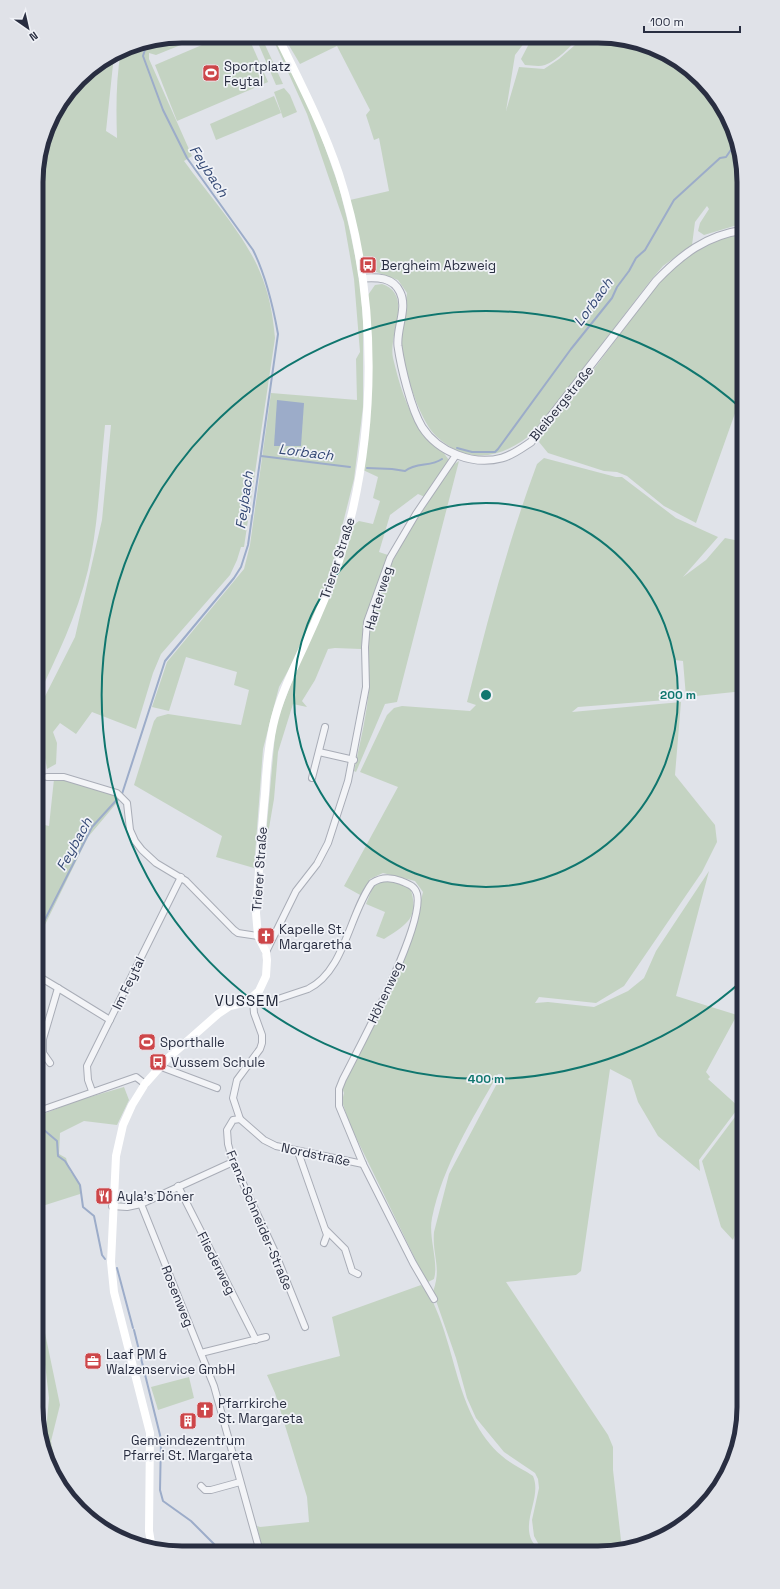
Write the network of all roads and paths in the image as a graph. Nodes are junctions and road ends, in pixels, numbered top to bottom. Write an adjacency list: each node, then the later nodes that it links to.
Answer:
1 (281, 43): 3 (main road, Trierer Straße)
2 (737, 231): 4 (street, Bleibergstraße)
3 (363, 278): 4 (street, Bleibergstraße); 11 (main road, Trierer Straße)
4 (456, 455): 7 (street, Harterweg)
5 (324, 727): 6 (street)
6 (319, 752): 7 (street); 9 (street)
7 (354, 760): 12 (street, Harterweg)
8 (46, 777): 10 (street)
9 (312, 778)
10 (181, 877): 11 (street); 16 (street, Im Feytal)
11 (258, 936): 12 (main road, Trierer Straße)
12 (266, 952): 15 (main road, Trierer Straße)
13 (43, 979): 14 (street)
14 (58, 988): 16 (street); 17 (street)
15 (253, 1001): 18 (main road); 23 (street); 26 (street, Höhenweg)
16 (110, 1020): 21 (street, Im Feytal)
17 (50, 1063)
18 (161, 1065): 19 (main road); 20 (street)
19 (145, 1084): 21 (street); 29 (main road)
20 (218, 1088)
21 (92, 1091): 22 (street)
22 (43, 1109)
23 (240, 1119): 24 (street, Nordstraße); 25 (street, Franz-Schneider-Straße)
24 (298, 1152): 26 (street, Nordstraße); 30 (street)
25 (233, 1162): 27 (street); 34 (street, Franz-Schneider-Straße)
26 (363, 1164): 33 (street, Höhenweg)
27 (178, 1186): 28 (street); 36 (street, Fliederweg)
28 (141, 1204): 29 (street); 37 (street, Rosenweg)
29 (112, 1206): 40 (main road)
30 (325, 1230): 31 (street); 32 (street)
31 (324, 1243)
32 (358, 1274)
33 (434, 1299)
34 (305, 1327)
35 (266, 1337): 36 (street)
36 (256, 1340): 37 (street)
37 (201, 1353): 38 (street, Rosenweg)
38 (240, 1482): 39 (street); 41 (street, Rosenweg)
39 (202, 1486)
40 (151, 1542)
41 (258, 1546)

